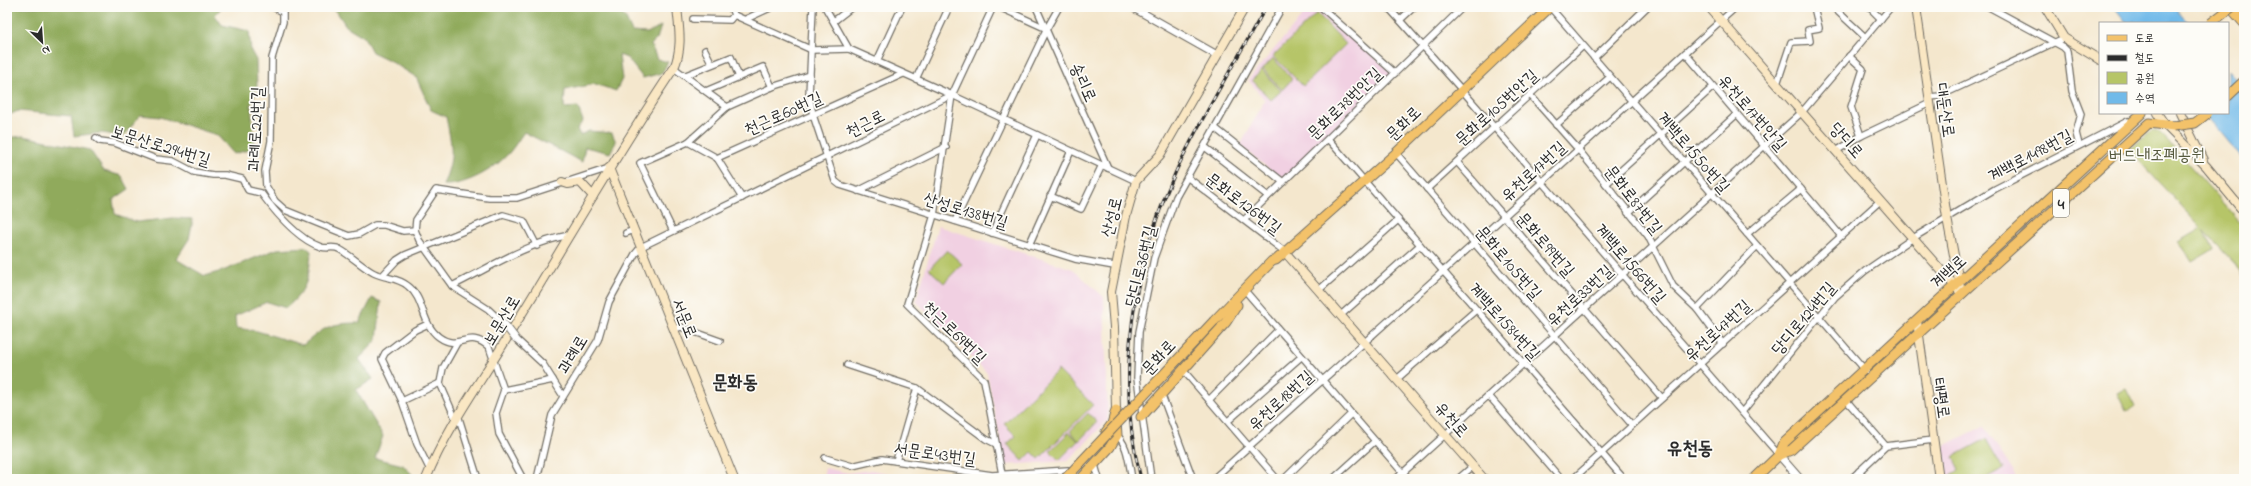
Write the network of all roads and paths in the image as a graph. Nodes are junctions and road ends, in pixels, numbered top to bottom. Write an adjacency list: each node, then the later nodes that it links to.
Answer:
1 (274, 7): 137 (street, 과례로22번길)
2 (677, 7): 58 (main road, 보문산로)
3 (731, 7): 33 (street)
4 (772, 7): 35 (street)
5 (813, 7): 50 (street)
6 (825, 7): 39 (street)
7 (852, 7): 39 (street)
8 (902, 7): 56 (street)
9 (949, 7): 65 (street)
10 (993, 7): 72 (street)
11 (999, 7): 42 (street)
12 (1036, 7): 42 (street, 송리로)
13 (1059, 7): 42 (street)
14 (1132, 7): 52 (street)
15 (1245, 7): 52 (main road, 산성로)
16 (1282, 7): 90 (street, 당디로36번길)
17 (1321, 7): 59 (street)
18 (1388, 7): 37 (street, 계백로1566번길)
19 (1414, 7): 37 (street)
20 (1463, 7): 46 (street, 문화로78번안길)
21 (1550, 7): 47 (street, 계백로1550번길); 70 (main road, 문화로)
22 (1647, 7): 54 (street)
23 (1709, 7): 38 (main road, 당디로)
24 (1736, 7): 38 (street, 유천로17번길)
25 (1814, 7): 67 (street)
26 (1833, 7): 43 (street)
27 (1869, 7): 36 (street)
28 (1891, 7): 36 (street, 유천로33번길)
29 (1916, 7): 75 (main road, 대둔산로)
30 (1989, 7): 45 (street)
31 (2045, 7): 44 (main road)
32 (2231, 7): 40 (main road, bridge); 41 (main road)
33 (734, 15): 34 (street); 35 (street)
34 (693, 19)
35 (746, 19): 50 (street)
36 (1881, 19): 43 (street, 유천로33번길)
37 (1400, 20): 46 (street, 계백로1566번길)
38 (1721, 20): 51 (street, 유천로17번길); 67 (main road, 당디로)
39 (834, 21): 48 (street)
40 (2212, 22)
41 (2244, 23)
42 (1045, 29): 85 (street); 112 (street, 송리로)
43 (1865, 37): 53 (street, 유천로33번길)
44 (2064, 38): 45 (street); 55 (main road)
45 (2054, 42): 75 (street); 97 (street)
46 (1423, 46): 59 (street, 문화로78번안길); 70 (street, 계백로1566번길)
47 (1583, 46): 54 (street, 계백로1550번길); 73 (street, 문화로105번안길)
48 (849, 49): 50 (street); 56 (street)
49 (705, 50): 57 (street)
50 (812, 50): 62 (street)
51 (1685, 53): 68 (street, 유천로17번안길); 76 (street, 유천로17번길)
52 (1217, 55): 114 (main road, 산성로)
53 (1849, 56): 78 (street, 유천로33번길); 93 (street)
54 (1594, 58): 64 (street, 계백로1550번길)
55 (2099, 59)
56 (877, 61): 60 (street)
57 (712, 64): 61 (street); 63 (street)
58 (674, 68): 61 (street); 111 (main road, 보문산로)
59 (1395, 73): 95 (street, 문화로78번안길)
60 (903, 74): 65 (street); 84 (street, 천근로60번길)
61 (686, 75): 71 (street)
62 (810, 75): 69 (street); 84 (street)
63 (739, 77): 69 (street); 71 (street)
64 (1610, 77): 76 (street, 계백로1550번길); 87 (street)
65 (916, 80): 72 (street)
66 (2244, 82): 74 (main road)
67 (1777, 84): 78 (main road, 당디로)
68 (1713, 86): 79 (street, 유천로17번안길); 91 (street)
69 (772, 88): 77 (street)
70 (1461, 89): 89 (street, 계백로1566번길); 104 (main road, 문화로)
71 (706, 91): 77 (street)
72 (952, 95): 85 (street); 99 (street); 105 (street, 천근로)
73 (1530, 95): 87 (street, 문화로87번길); 89 (street, 문화로105번안길)
74 (2229, 95)
75 (1929, 100): 93 (street); 133 (main road, 대둔산로)
76 (1631, 101): 91 (street, 계백로1550번길); 101 (street, 유천로17번길)
77 (727, 107): 96 (street)
78 (1802, 112): 98 (street, 유천로33번길); 103 (main road, 당디로)
79 (1737, 114): 98 (street, 유천로17번안길); 108 (street)
80 (2141, 114): 162 (main road, 계백로 / 4)
81 (2158, 114): 88 (main road)
82 (2180, 114): 110 (main road)
83 (2207, 114): 88 (main road, 계백로 / 4, bridge)
84 (813, 115): 105 (street); 106 (street, 천근로60번길)
85 (1003, 120): 92 (street); 136 (street)
86 (2128, 121): 97 (street, 계백로1498번길)
87 (1556, 125): 101 (street, 문화로87번길)
88 (2170, 125): 110 (main road); 162 (main road, 계백로 / 4)
89 (1495, 127): 107 (street, 문화로105번안길); 118 (street, 계백로1566번길)
90 (1215, 128): 100 (street, 당디로36번길); 117 (street)
91 (1660, 134): 108 (street, 계백로1550번길); 119 (street)
92 (1037, 135): 102 (street); 141 (street)
93 (1861, 136): 103 (street)
94 (96, 138): 159 (street, 보문산로294번길)
95 (1328, 139): 115 (street, 계백로1584번길); 117 (street, 문화로78번안길)
96 (688, 142): 106 (street); 139 (street)
97 (2079, 145): 133 (street, 계백로1498번길)
98 (1764, 146): 121 (street, 유천로17번안길); 123 (street, 유천로33번길)
99 (946, 147): 122 (street); 131 (street)
100 (1205, 147): 113 (street, 당디로36번길); 126 (street)
101 (1578, 149): 118 (street, 유천로17번길); 119 (street, 문화로87번길)
102 (1071, 151): 109 (street); 125 (street)
103 (1836, 151): 128 (main road, 당디로)
104 (1396, 153): 115 (main road, 문화로); 120 (street, 문화로105번길)
105 (828, 157): 122 (street, 산성로138번길); 127 (street, 천근로)
106 (717, 158): 127 (street)
107 (1456, 162): 120 (street, 문화로105번안길); 132 (street, 문화로99번길)
108 (1684, 162): 123 (street, 계백로1550번길); 130 (street)
109 (1102, 165): 112 (street); 125 (street)
110 (2206, 166): 129 (main road)
111 (609, 168): 116 (street); 124 (main road, 보문산로); 138 (main road, 서문로)
112 (1108, 168): 114 (street)
113 (1187, 177): 134 (street, 문화로126번길); 205 (street, 당디로36번길)
114 (1136, 181): 156 (main road, 산성로)
115 (1365, 181): 135 (street, 계백로1584번길); 154 (main road, 문화로)
116 (562, 182): 124 (main road); 137 (street)
117 (1283, 182): 126 (street, 문화로78번안길)
118 (1542, 182): 132 (street, 유천로17번길); 158 (street, 계백로1566번길)
119 (1606, 184): 130 (street, 문화로87번길)
120 (1427, 189): 146 (street, 문화로105번길)
121 (1801, 189): 142 (street); 144 (street, 유천로17번안길)
122 (858, 191): 131 (street, 산성로138번길)
123 (1712, 194): 142 (street, 계백로1550번길); 150 (street, 유천로33번길)
124 (593, 196): 143 (main road, 보문산로)
125 (1050, 196): 147 (street)
126 (1268, 196): 134 (street, 문화로78번안길)
127 (742, 198): 139 (street, 천근로)
128 (1880, 201): 144 (street, 유천로47번길); 145 (main road, 당디로)
129 (2244, 212)
130 (1628, 213): 150 (street, 문화로87번길)
131 (934, 215): 136 (street, 산성로138번길); 218 (street, 천근로69번길)
132 (1504, 216): 146 (street, 유천로17번길); 166 (street, 문화로99번길)
133 (1947, 218): 145 (street); 162 (main road, 대둔산로)
134 (1244, 220): 154 (street, 문화로126번길)
135 (1398, 220): 148 (street, 계백로1584번길); 163 (street)
136 (955, 221): 141 (street, 산성로138번길)
137 (415, 230): 152 (street)
138 (634, 230): 140 (street); 153 (main road, 서문로)
139 (673, 231): 153 (street, 천근로)
140 (626, 233)
141 (992, 233): 147 (street, 산성로138번길)
142 (1747, 234): 151 (street, 계백로1550번길)
143 (570, 235): 149 (street); 185 (main road, 보문산로)
144 (1841, 236): 160 (street, 유천로47번길)
145 (1913, 238): 162 (main road, 당디로); 170 (street, 당디로124번길)
146 (1474, 243): 157 (street, 유천로17번길); 178 (street, 문화로105번길)
147 (1029, 245): 156 (street, 산성로138번길)
148 (1420, 245): 157 (street, 계백로1584번길); 169 (street)
149 (537, 246): 152 (street); 161 (street)
150 (1654, 246): 158 (street, 유천로33번길); 167 (street, 문화로87번길)
151 (1757, 246): 160 (street, 계백로1550번길); 167 (street)
152 (424, 247): 159 (street); 161 (street)
153 (641, 247): 175 (main road, 서문로); 199 (street, 과례로)
154 (1284, 251): 155 (main road, 문화로); 163 (main road, 유천로)
155 (1276, 260): 164 (main road, 문화로); 165 (main road, 문화로)
156 (1114, 266): 206 (main road, 산성로)
157 (1443, 272): 168 (street, 계백로1584번길); 181 (street, 유천로17번길)
158 (1623, 274): 166 (street, 유천로33번길); 187 (street, 계백로1566번길)
159 (383, 275): 173 (street, 보문산로294번길)
160 (1789, 283): 170 (street, 계백로1550번길); 183 (street, 유천로47번길)
161 (452, 286): 174 (street)
162 (1959, 288): 171 (main road, 계백로 / 4); 177 (main road, 계백로 / 4)
163 (1319, 290): 169 (main road, 유천로)
164 (1248, 294): 165 (main road, 문화로); 176 (street)
165 (1233, 305): 172 (main road, 문화로); 189 (main road); 205 (main road)
166 (1585, 309): 178 (street, 유천로33번길); 201 (street, 문화로99번길)
167 (1697, 309): 183 (street, 문화로87번길)
168 (1476, 310): 186 (street, 계백로1584번길); 192 (street)
169 (1341, 315): 181 (main road, 유천로)
170 (1820, 318): 190 (street, 계백로1550번길); 207 (street, 당디로124번길)
171 (1916, 321): 177 (main road, 태평로); 190 (main road, 계백로 / 4)
172 (1217, 323): 231 (main road, 문화로, bridge); 238 (main road, 문화로)
173 (428, 324): 182 (street, 보문산로294번길); 204 (street)
174 (505, 325): 179 (street, bridge)
175 (674, 329): 180 (street); 236 (main road, 서문로)
176 (1278, 330): 184 (street); 202 (street)
177 (1918, 335): 191 (main road, 계백로 / 4); 216 (main road, 태평로)
178 (1555, 336): 186 (street, 유천로33번길); 212 (street, 문화로105번길)
179 (515, 338): 193 (street)
180 (720, 341)
181 (1364, 342): 192 (main road, 유천로); 194 (street, 유천로18번길)
182 (457, 343): 185 (street); 195 (street, 보문산로)
183 (1723, 344): 187 (street, 유천로47번길)
184 (1301, 357): 194 (street); 211 (street)
185 (494, 360): 197 (street); 209 (main road, 보문산로)
186 (1524, 364): 200 (street, 유천로33번길); 221 (street, 계백로1584번길)
187 (1700, 364): 201 (street, 유천로47번길); 207 (street, 계백로1566번길)
188 (847, 365): 196 (street)
189 (1183, 370): 198 (main road); 202 (street)
190 (1865, 370): 191 (street, 계백로1550번길); 222 (main road, 계백로 / 4)
191 (1871, 377): 203 (main road, 계백로 / 4)
192 (1397, 379): 215 (main road, 유천로)
193 (553, 380): 197 (street); 199 (street)
194 (1322, 380): 208 (street); 220 (street, 유천로18번길)
195 (440, 383): 204 (street); 209 (street)
196 (917, 388): 218 (street); 224 (street)
197 (504, 390): 234 (street)
198 (1161, 393): 210 (main road); 243 (street)
199 (563, 396): 235 (street, 과례로)
200 (1489, 396): 215 (street, 유천로33번길); 252 (street)
201 (1662, 398): 212 (street, 유천로47번길)
202 (1209, 400): 211 (street)
203 (1846, 400): 219 (street); 222 (main road, 계백로 / 4)
204 (402, 401): 227 (street)
205 (1139, 402): 210 (street, 당디로36번길)
206 (1116, 410): 213 (main road); 214 (main road)
207 (1742, 412): 222 (street, 계백로1566번길)
208 (1351, 414): 217 (street); 246 (street)
209 (457, 417): 227 (main road, 보문산로); 233 (street)
210 (1141, 417): 242 (street, 당디로36번길)
211 (1228, 421): 220 (street)
212 (1632, 425): 221 (street, 유천로47번길)
213 (1108, 430): 214 (street); 231 (main road)
214 (1117, 435): 225 (main road); 241 (street)
215 (1446, 435): 226 (main road, 유천로); 229 (street, 유천로33번길)
216 (1933, 440): 219 (street); 259 (main road, 태평로)
217 (1375, 441): 229 (street); 247 (street)
218 (996, 444): 230 (street, 천근로69번길)
219 (1886, 446): 228 (street)
220 (1249, 447): 244 (street, 유천로18번길); 245 (street)
221 (1601, 454): 253 (street, 유천로47번길); 254 (street, 계백로1584번길)
222 (1779, 456): 255 (main road, 계백로 / 4); 256 (street)
223 (824, 458): 224 (street, 서문로43번길)
224 (896, 461): 230 (street, 서문로43번길)
225 (1095, 465): 239 (main road); 240 (street)
226 (1473, 466): 250 (street); 251 (main road, 유천로)
227 (430, 470): 232 (main road, 보문산로)
228 (1859, 471): 257 (street); 258 (street)
229 (1403, 473): 248 (street, 유천로33번길); 249 (street)
230 (1002, 474): 231 (street, 서문로43번길)
231 (1067, 475): 237 (main road)
232 (426, 479)
233 (478, 479)
234 (523, 479)
235 (537, 479)
236 (734, 479)
237 (1060, 479)
238 (1074, 479)
239 (1081, 479)
240 (1099, 479)
241 (1132, 479)
242 (1151, 479)
243 (1193, 479)
244 (1213, 479)
245 (1277, 479)
246 (1284, 479)
247 (1333, 479)
248 (1396, 479)
249 (1408, 479)
250 (1458, 479)
251 (1484, 479)
252 (1561, 479)
253 (1573, 479)
254 (1624, 479)
255 (1754, 479)
256 (1800, 479)
257 (1851, 479)
258 (1866, 479)
259 (1939, 479)

